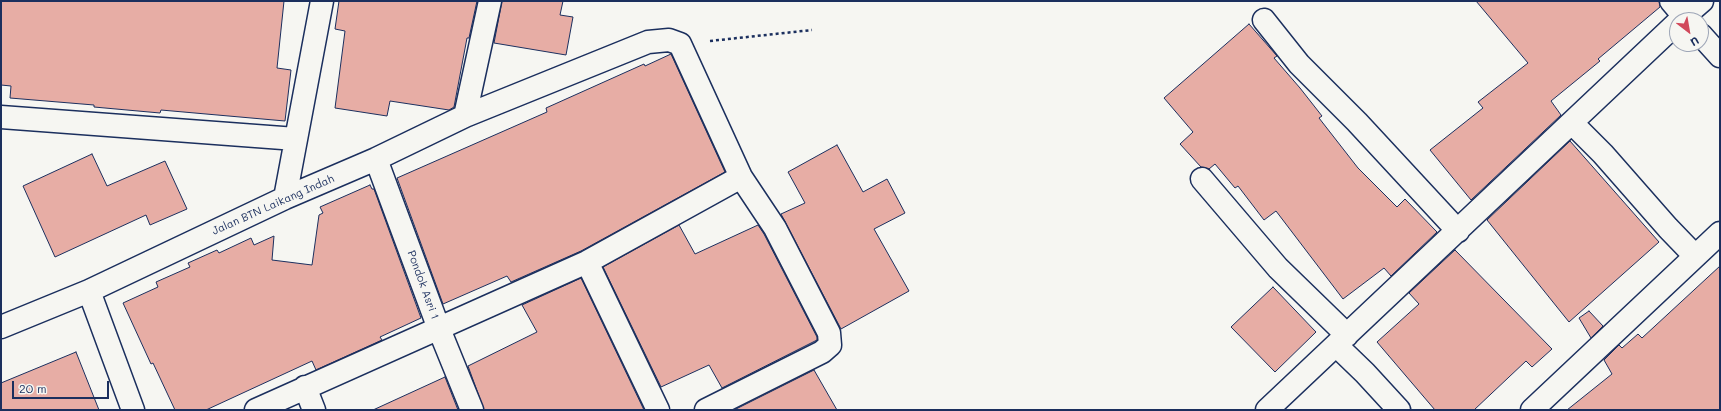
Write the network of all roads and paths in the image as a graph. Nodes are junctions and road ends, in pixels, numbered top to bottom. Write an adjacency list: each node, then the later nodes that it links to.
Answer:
1 (322, 1): 14 (street)
2 (490, 1): 12 (street)
3 (1702, 1): 4 (street)
4 (1686, 12)
5 (1264, 20): 19 (street)
6 (1669, 27): 13 (street)
7 (812, 30): 8 (path)
8 (680, 44): 12 (street, Jalan BTN Laikang Indah); 16 (street)
9 (1709, 44): 10 (street)
10 (1720, 56)
11 (1, 116): 14 (street)
12 (465, 116): 15 (street, Jalan BTN Laikang Indah)
13 (1572, 123): 19 (street); 21 (street)
14 (296, 139): 18 (street)
15 (376, 159): 18 (street, Jalan BTN Laikang Indah); 25 (street, Pondok Asri 1)
16 (741, 177): 22 (street); 33 (street)
17 (1202, 179): 26 (street)
18 (286, 198): 23 (street, Jalan BTN Laikang Indah)
19 (1458, 231): 26 (street)
20 (1720, 233): 21 (street)
21 (1695, 256): 36 (street)
22 (587, 262): 25 (street); 32 (street)
23 (89, 291): 24 (street, Jalan BTN Laikang Indah); 28 (street)
24 (1, 327)
25 (439, 329): 27 (street); 31 (street, Pondok Asri 1)
26 (1341, 340): 34 (street); 35 (street)
27 (305, 387): 29 (street); 30 (street)
28 (133, 410)
29 (256, 410)
30 (314, 410)
31 (472, 410)
32 (658, 410)
33 (706, 410)
34 (1267, 410)
35 (1399, 410)
36 (1532, 410)

